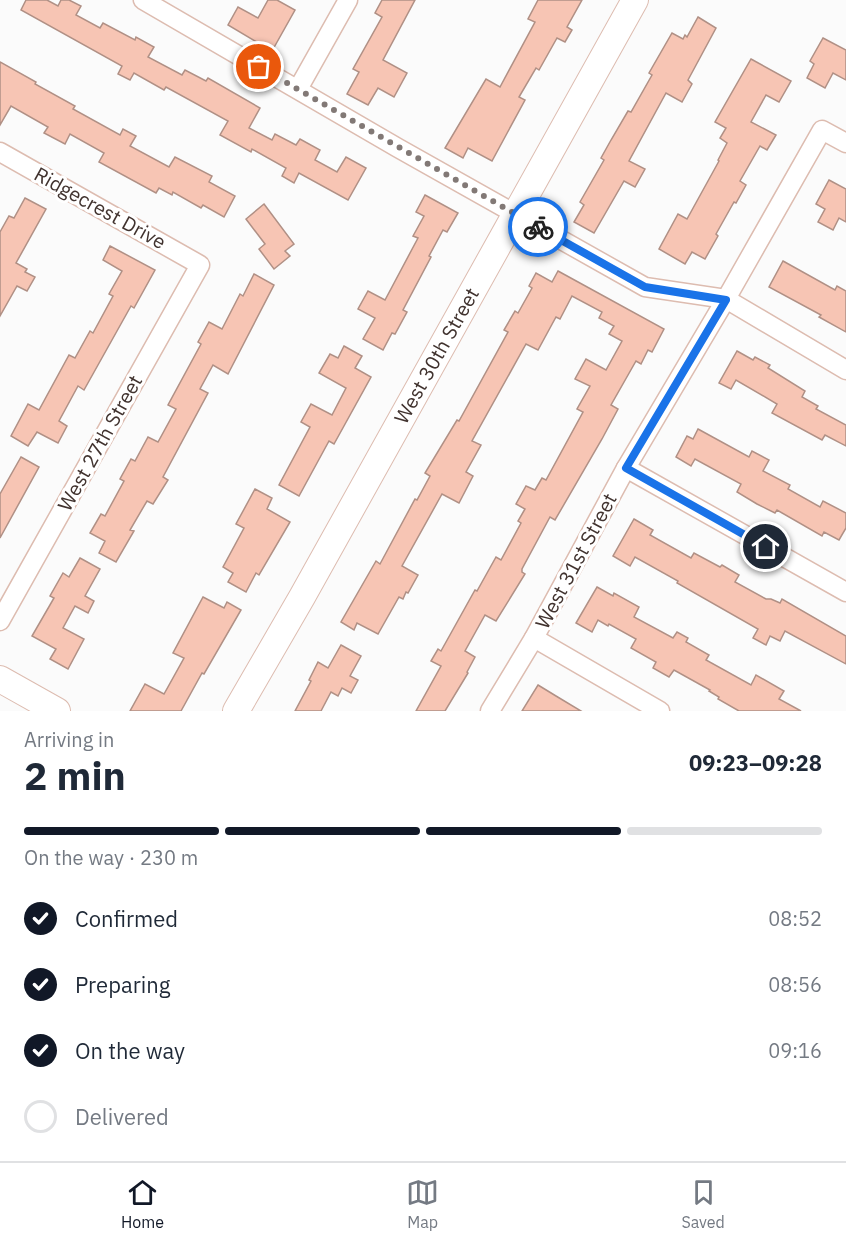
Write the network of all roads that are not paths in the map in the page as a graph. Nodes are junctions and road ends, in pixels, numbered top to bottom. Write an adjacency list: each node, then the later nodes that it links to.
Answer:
1 (143, 0): 4 (street)
2 (348, 0): 4 (street)
3 (635, 0): 7 (main road, West 30th Street)
4 (298, 89): 7 (street)
5 (846, 143): 9 (street, West 31st Street)
6 (1, 156): 8 (street, Ridgecrest Drive)
7 (515, 214): 9 (street); 17 (main road, West 30th Street)
8 (200, 265): 13 (street, West 27th Street)
9 (726, 300): 10 (street); 11 (street, West 31st Street)
10 (846, 370)
11 (626, 468): 12 (street); 14 (street, West 31st Street)
12 (846, 592)
13 (0, 621)
14 (534, 638): 18 (street, West 31st Street); 19 (street)
15 (0, 679): 16 (main road)
16 (57, 711)
17 (236, 711)
18 (490, 711)
19 (660, 711)

